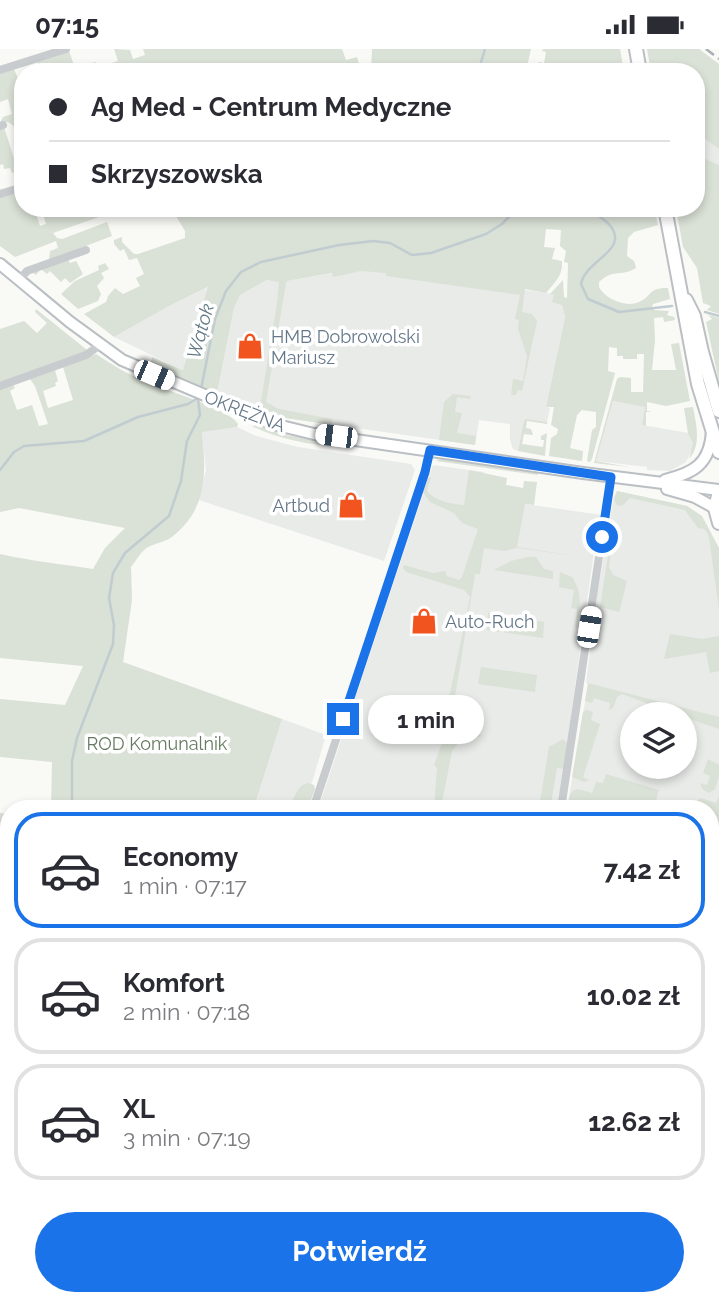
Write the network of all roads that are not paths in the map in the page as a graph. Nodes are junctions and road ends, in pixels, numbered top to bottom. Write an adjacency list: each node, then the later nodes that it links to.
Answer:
1 (66, 49): 2 (street)
2 (22, 63)
3 (667, 217): 7 (main road)
4 (86, 250): 6 (street)
5 (0, 264): 6 (street, OKRĘŻNA)
6 (19, 280): 8 (street, OKRĘŻNA)
7 (680, 290): 10 (main road); 11 (main road)
8 (100, 345): 9 (street); 12 (street, OKRĘŻNA)
9 (0, 386)
10 (719, 411)
11 (712, 431): 13 (main road); 15 (street)
12 (430, 450): 14 (street, OKRĘŻNA); 19 (street)
13 (719, 452)
14 (611, 477): 15 (street, OKRĘŻNA); 20 (street)
15 (656, 483): 16 (street, OKRĘŻNA); 17 (street, OKRĘŻNA)
16 (719, 491): 17 (main road)
17 (715, 508): 18 (main road)
18 (719, 523)
19 (316, 800)
20 (562, 800)

